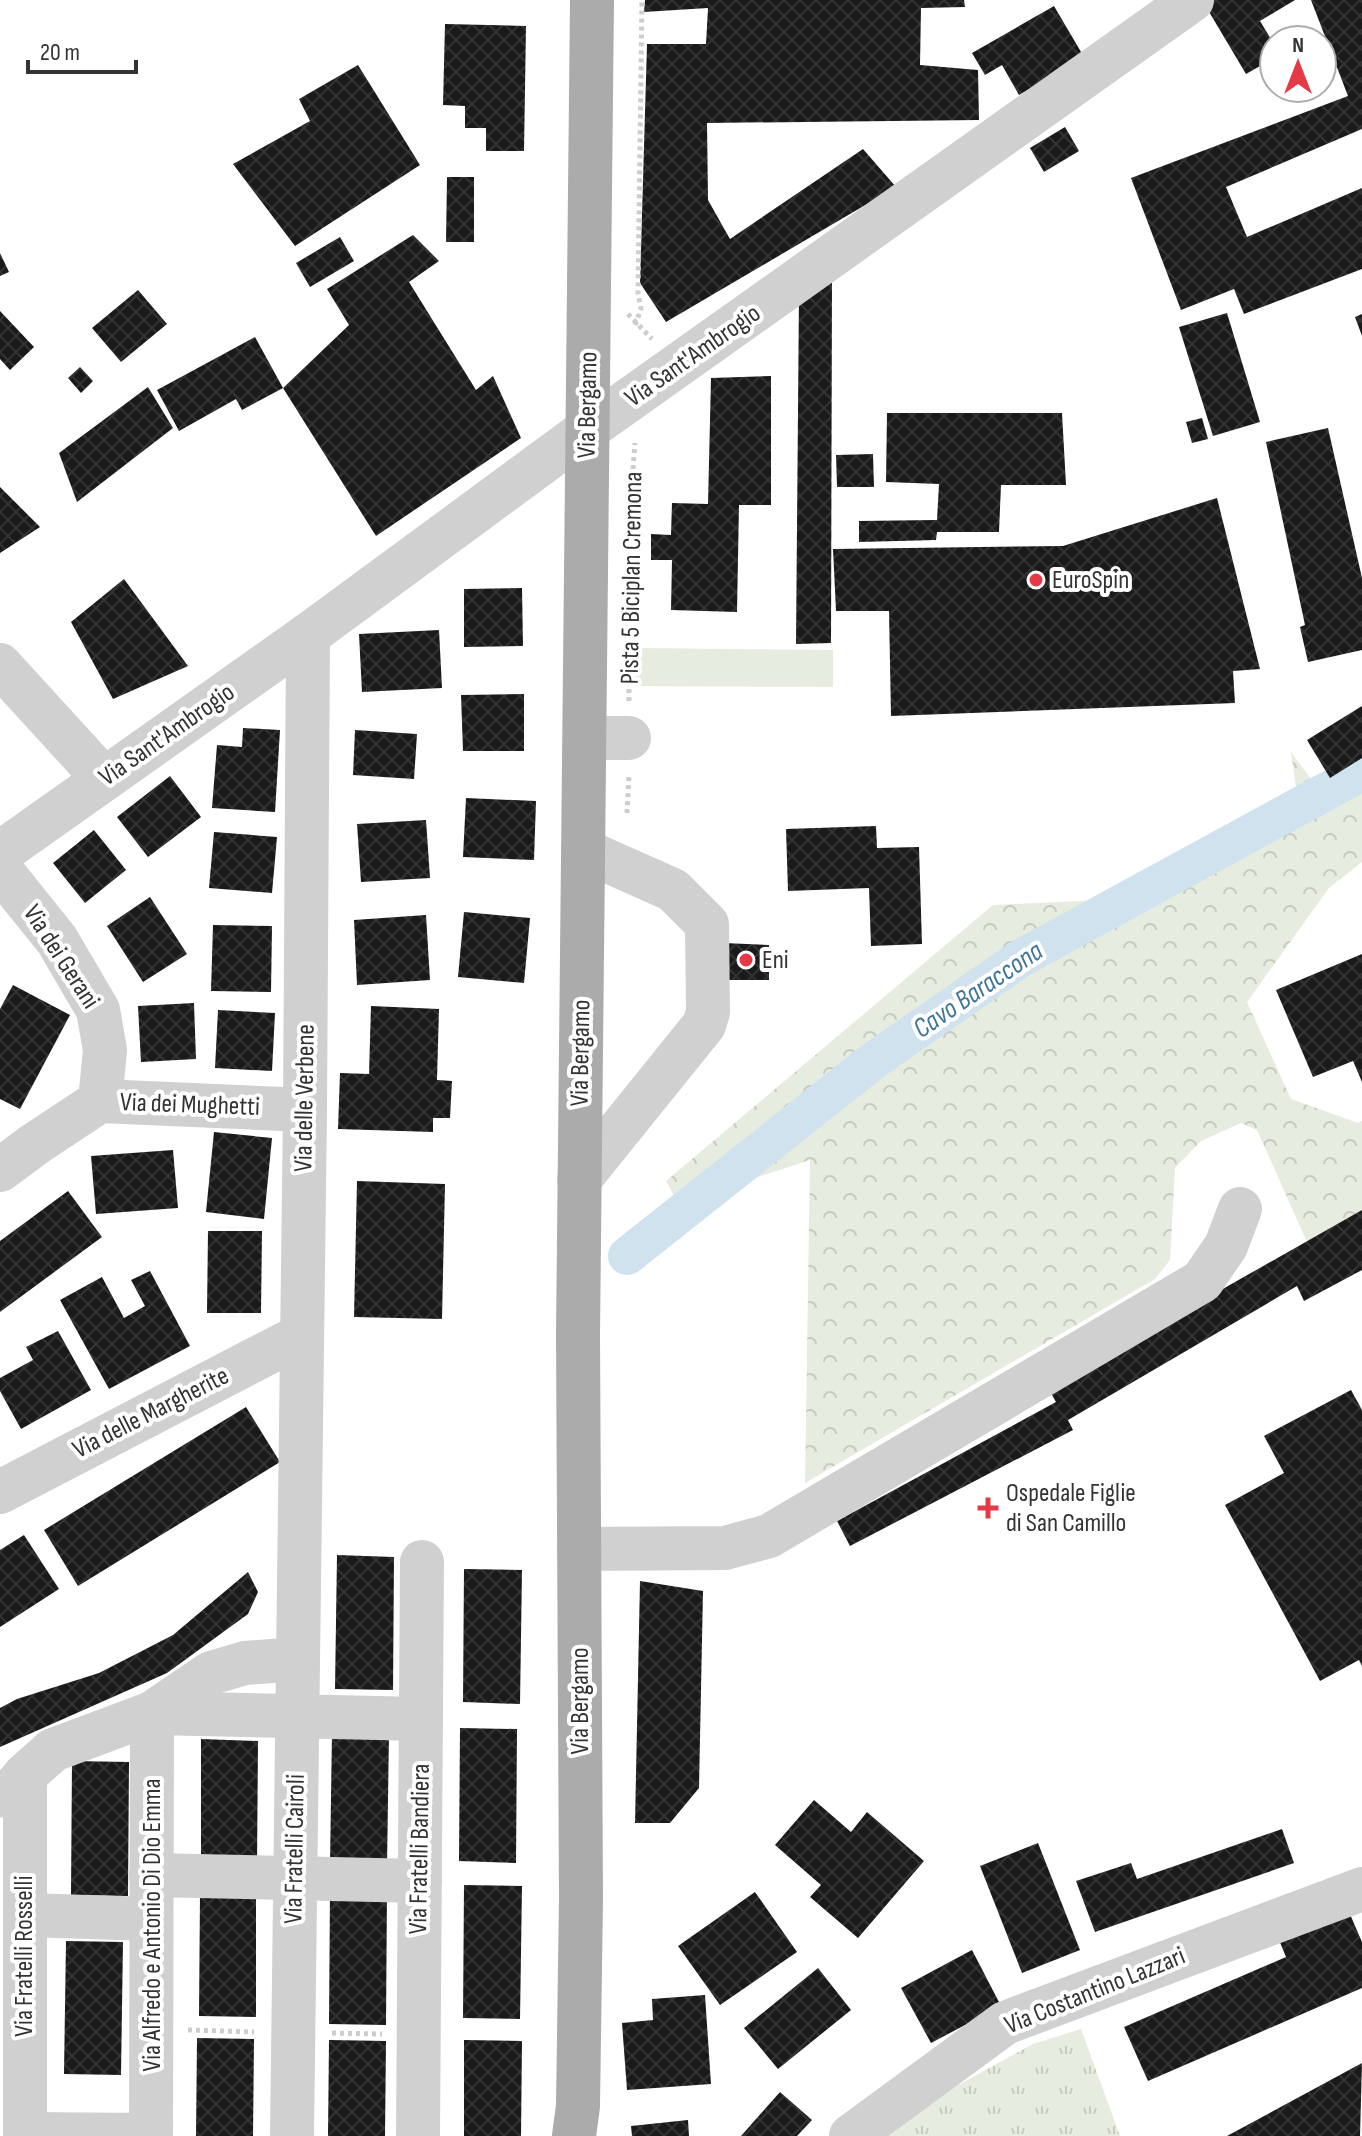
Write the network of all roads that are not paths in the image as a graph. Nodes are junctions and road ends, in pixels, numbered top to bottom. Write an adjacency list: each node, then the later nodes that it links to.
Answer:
1 (592, 0): 3 (main road, Via Bergamo)
2 (1192, 0): 3 (street, Via Sant'Ambrogio)
3 (588, 429): 4 (street, Via Sant'Ambrogio); 6 (main road, Via Bergamo)
4 (308, 635): 8 (street, Via Sant'Ambrogio); 13 (street, Via delle Verbene)
5 (0, 665): 8 (street)
6 (585, 738): 7 (street); 9 (main road, Via Bergamo)
7 (629, 738)
8 (104, 779): 10 (street, Via Sant'Ambrogio)
9 (583, 850): 15 (main road, Via Bergamo); 15 (street)
10 (0, 853)
11 (0, 869): 12 (street, Via dei Gerani)
12 (100, 1101): 13 (street, Via dei Mughetti); 14 (street, Via dei Mughetti)
13 (305, 1110): 17 (street, Via delle Verbene)
14 (0, 1170)
15 (579, 1180): 19 (main road, Via Bergamo)
16 (1240, 1209): 19 (street)
17 (302, 1335): 18 (street, Via delle Margherite); 20 (street, Via delle Verbene)
18 (0, 1492)
19 (579, 1549): 34 (main road, Via Bergamo)
20 (299, 1561): 22 (street, Via Fratelli Cairoli)
21 (422, 1562): 25 (street, Via Fratelli Bandiera)
22 (298, 1659): 23 (street); 24 (street, Via Fratelli Cairoli)
23 (152, 1713): 24 (street); 26 (street); 27 (street, Via Alfredo e Antonio Di Dio Emma)
24 (297, 1716): 25 (street); 28 (street, Via Fratelli Cairoli)
25 (421, 1719): 29 (street, Via Fratelli Bandiera)
26 (12, 1790): 31 (street, Via Fratelli Rosselli)
27 (151, 1875): 28 (street); 32 (street, Via Alfredo e Antonio Di Dio Emma)
28 (295, 1878): 29 (street); 37 (street, Via Fratelli Cairoli)
29 (420, 1881): 38 (street, Via Fratelli Bandiera)
30 (1362, 1889): 39 (street, Via Costantino Lazzari)
31 (25, 1915): 32 (street); 33 (street, Via Fratelli Rosselli)
32 (151, 1919): 36 (street, Via Alfredo e Antonio Di Dio Emma)
33 (12, 2049): 35 (street, Via Fratelli Rosselli)
34 (579, 2126)
35 (25, 2135): 36 (street)
36 (151, 2136)
37 (292, 2136)
38 (418, 2136)
39 (851, 2136)

